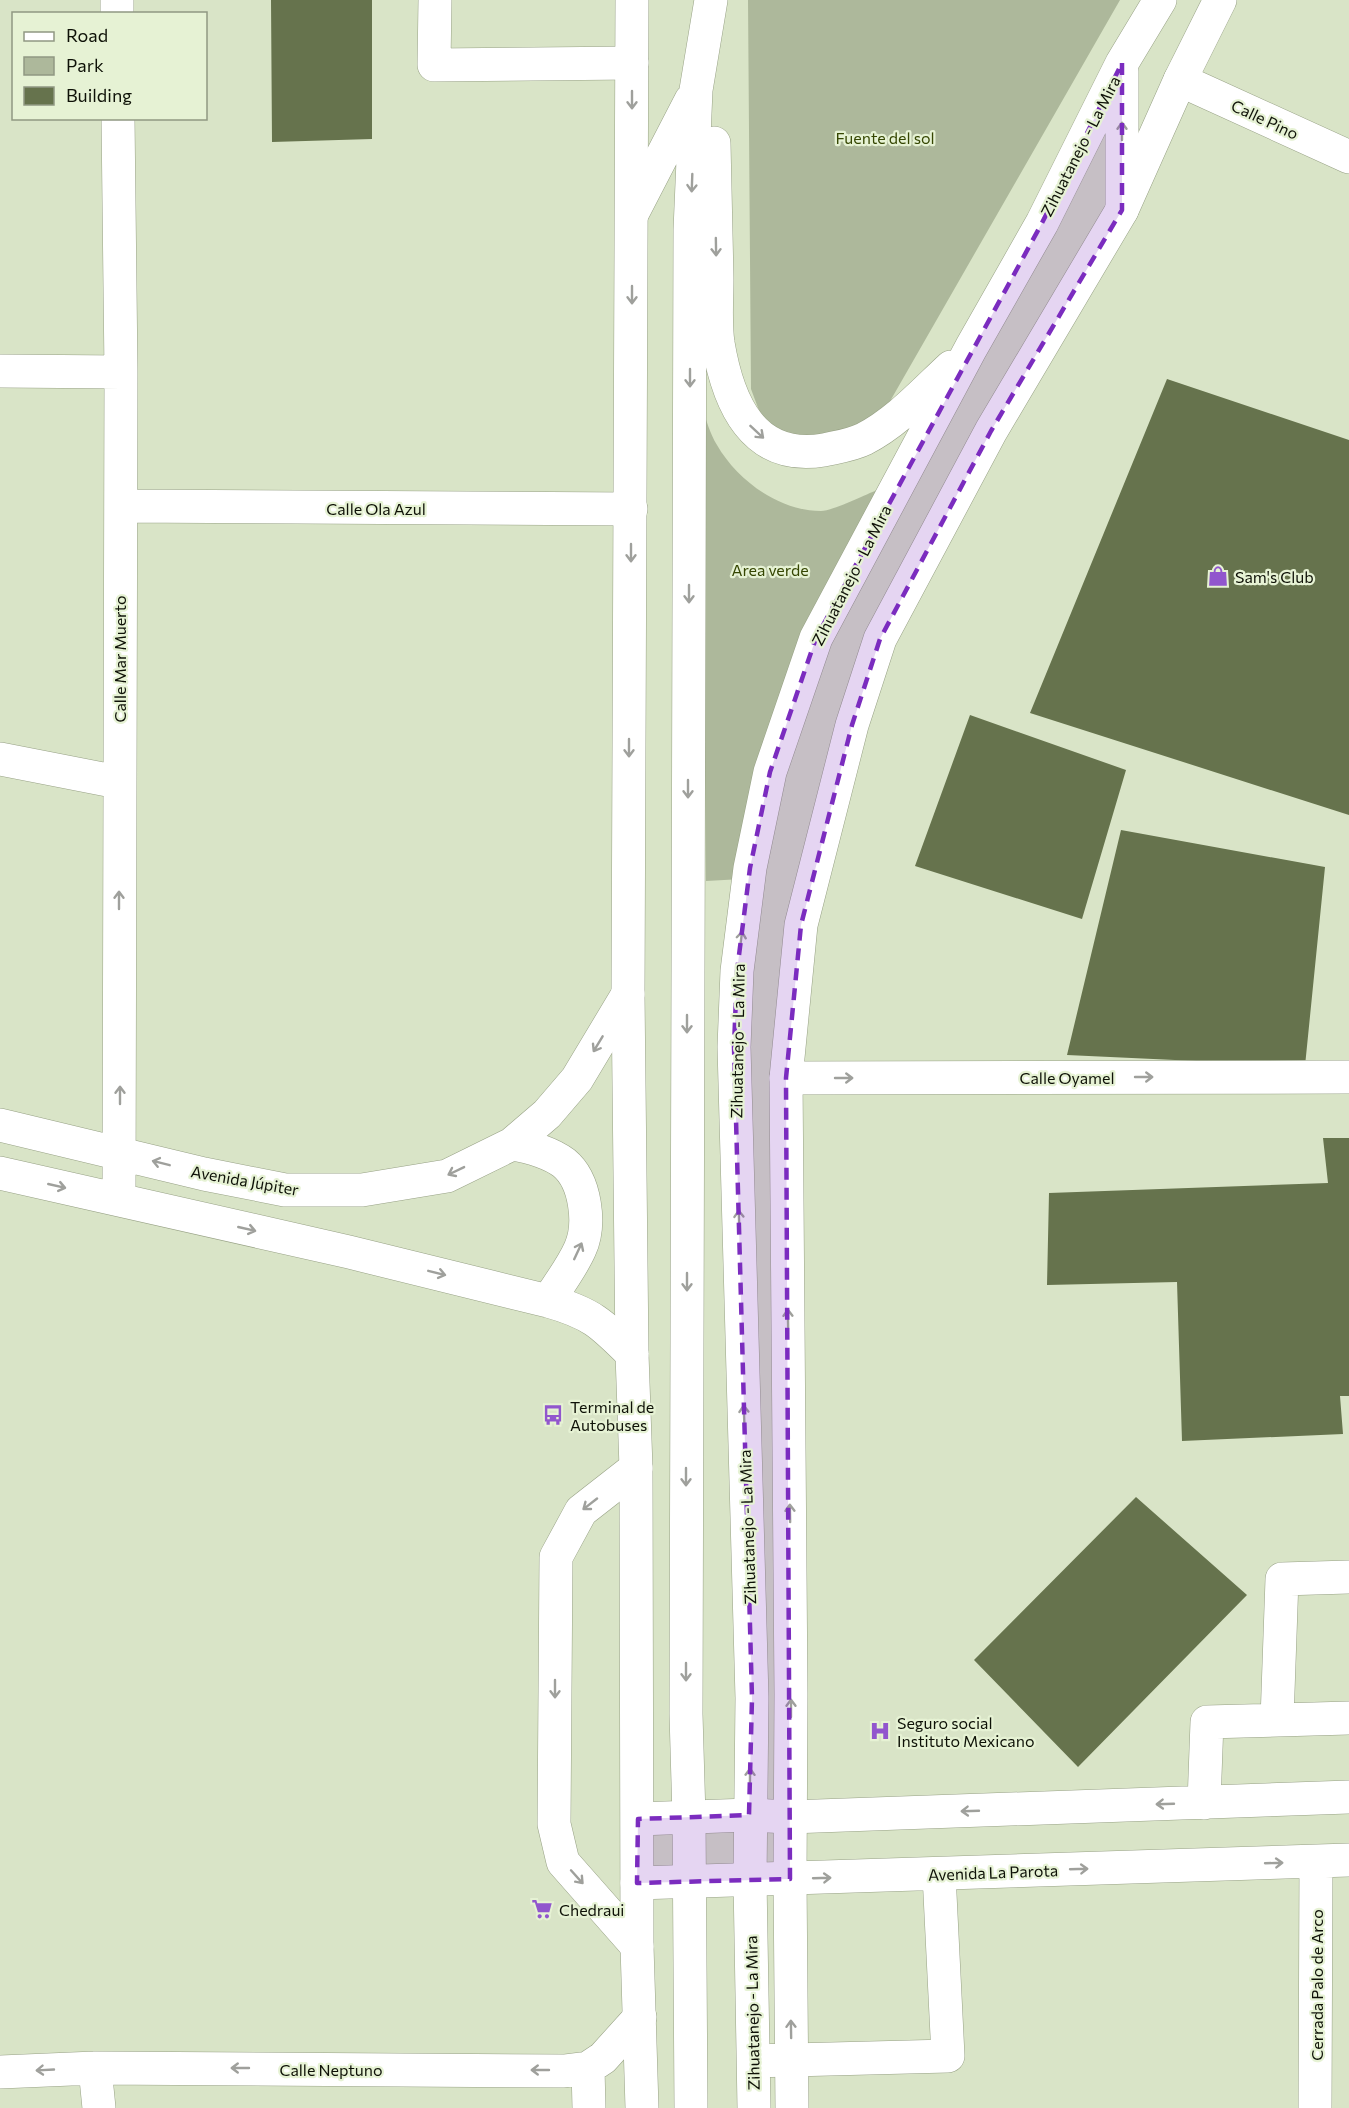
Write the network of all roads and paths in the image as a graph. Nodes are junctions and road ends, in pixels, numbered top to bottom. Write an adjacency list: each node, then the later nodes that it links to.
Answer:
1 (435, 0): 6 (main road)
2 (632, 0): 6 (main road)
3 (712, 0): 9 (main road); 14 (main road, one-way to 14)
4 (1160, 0): 7 (main road, Zihuatanejo - La Mira)
5 (1220, 0): 8 (main road)
6 (632, 63): 13 (main road, one-way to 13)
7 (1122, 63): 12 (main road, one-way to 7); 14 (main road, Zihuatanejo - La Mira)
8 (1180, 80): 11 (main road, Calle Pino); 12 (main road)
9 (696, 90): 13 (main road); 38 (main road, one-way to 38)
10 (118, 120): 16 (main road, Calle Mar Muerto)
11 (1349, 157)
12 (1122, 210): 23 (main road)
13 (632, 214): 18 (main road, one-way to 18)
14 (971, 348): 37 (main road, Zihuatanejo - La Mira, one-way to 14)
15 (0, 371): 16 (main road)
16 (121, 372): 17 (main road, Calle Mar Muerto)
17 (121, 506): 18 (main road, Calle Ola Azul); 20 (main road, Calle Mar Muerto)
18 (631, 509): 21 (main road, one-way to 21)
19 (0, 759): 20 (main road)
20 (118, 782): 26 (main road, Calle Mar Muerto, one-way to 20)
21 (628, 994): 25 (main road, Avenida Júpiter, one-way to 25); 30 (main road)
22 (1349, 1077): 23 (main road, Calle Oyamel, one-way to 22)
23 (786, 1078): 39 (main road, one-way to 23)
24 (0, 1125): 26 (main road, Avenida Júpiter)
25 (512, 1144): 26 (main road, Avenida Júpiter, one-way to 26); 29 (main road, one-way to 25)
26 (120, 1153): 28 (main road, Calle Mar Muerto)
27 (0, 1173): 28 (main road, one-way to 28)
28 (119, 1199): 29 (main road, one-way to 29)
29 (548, 1301): 30 (main road)
30 (632, 1354): 31 (main road)
31 (636, 1468): 40 (main road); 48 (main road, one-way to 48)
32 (1349, 1577): 34 (main road)
33 (1349, 1718): 34 (main road)
34 (1276, 1720): 36 (main road)
35 (1349, 1797): 36 (main road)
36 (1204, 1803): 39 (main road, one-way to 39)
37 (749, 1815): 38 (main road); 39 (main road); 45 (main road, Zihuatanejo - La Mira)
38 (689, 1817): 40 (main road); 46 (main road)
39 (790, 1817): 44 (main road)
40 (638, 1819): 47 (main road)
41 (1349, 1860): 42 (main road, Avenida La Parota)
42 (1316, 1862): 43 (main road, Avenida La Parota, one-way to 42); 61 (main road, Cerrada Palo de Arco)
43 (939, 1874): 44 (main road, Avenida La Parota, one-way to 43); 51 (main road)
44 (790, 1879): 45 (main road, Avenida La Parota); 51 (main road, one-way to 44)
45 (750, 1880): 46 (main road, Avenida La Parota); 50 (main road, Zihuatanejo - La Mira)
46 (688, 1881): 47 (main road, Avenida La Parota); 58 (main road)
47 (637, 1883): 48 (main road)
48 (637, 1946): 49 (main road)
49 (640, 2018): 53 (main road); 57 (main road)
50 (754, 2061): 51 (main road); 59 (main road, Zihuatanejo - La Mira)
51 (792, 2061): 60 (main road)
52 (95, 2068): 53 (main road, Calle Neptuno, one-way to 52); 54 (main road, Calle Neptuno, one-way to 54); 55 (main road)
53 (588, 2068): 56 (main road)
54 (0, 2072)
55 (99, 2108)
56 (589, 2108)
57 (642, 2108)
58 (691, 2108)
59 (754, 2108)
60 (792, 2108)
61 (1316, 2108)

